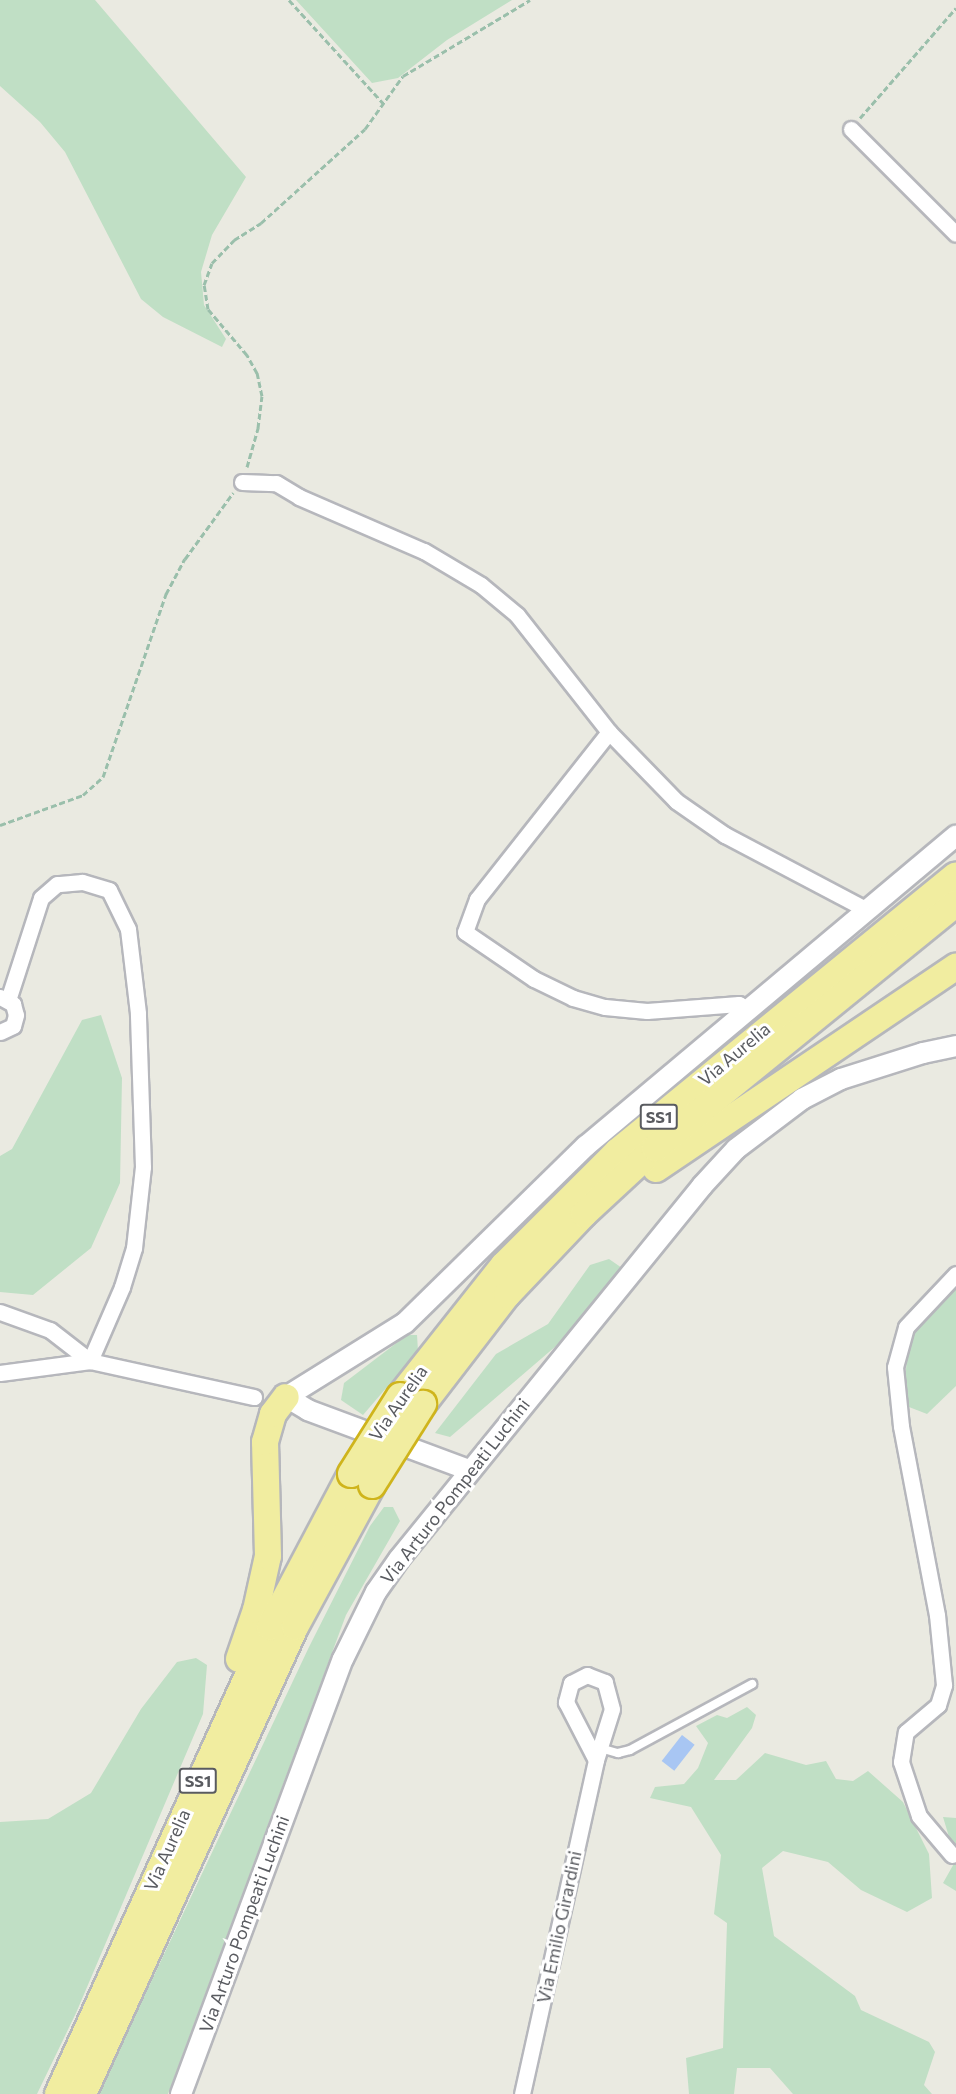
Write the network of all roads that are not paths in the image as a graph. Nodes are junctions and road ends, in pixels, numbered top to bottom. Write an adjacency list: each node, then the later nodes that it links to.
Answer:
1 (851, 129): 2 (street)
2 (956, 234)
3 (242, 482): 4 (street)
4 (609, 732): 8 (street); 11 (street)
5 (956, 836): 8 (street)
6 (956, 875): 23 (highway, Via Aurelia / SS1)
7 (956, 903): 17 (highway, Via Aurelia / SS1)
8 (867, 910): 11 (street)
9 (956, 967): 17 (highway)
10 (4, 999): 12 (street); 19 (street)
11 (747, 1010): 22 (street)
12 (0, 1032)
13 (956, 1046): 15 (street, Via Arturo Pompeati Luchini)
14 (956, 1057): 15 (street, Via Arturo Pompeati Luchini)
15 (899, 1060): 24 (street, Via Arturo Pompeati Luchini)
16 (956, 1274): 28 (street)
17 (507, 1295): 23 (highway, Via Aurelia / SS1)
18 (0, 1312): 19 (street)
19 (90, 1361): 20 (street); 21 (street)
20 (0, 1373)
21 (254, 1397)
22 (286, 1397): 24 (street); 29 (highway)
23 (412, 1400): 25 (highway, Via Aurelia / SS1, bridge)
24 (469, 1470): 32 (street, Via Arturo Pompeati Luchini)
25 (362, 1479): 29 (highway, Via Aurelia / SS1); 31 (highway, Via Aurelia / SS1)
26 (752, 1684): 27 (lane)
27 (598, 1754): 27 (street, Via Emilio Girardini); 33 (street, Via Emilio Girardini)
28 (952, 1855)
29 (128, 1938): 30 (highway, Via Aurelia / SS1)
30 (58, 2094)
31 (83, 2094)
32 (181, 2094)
33 (522, 2094)

